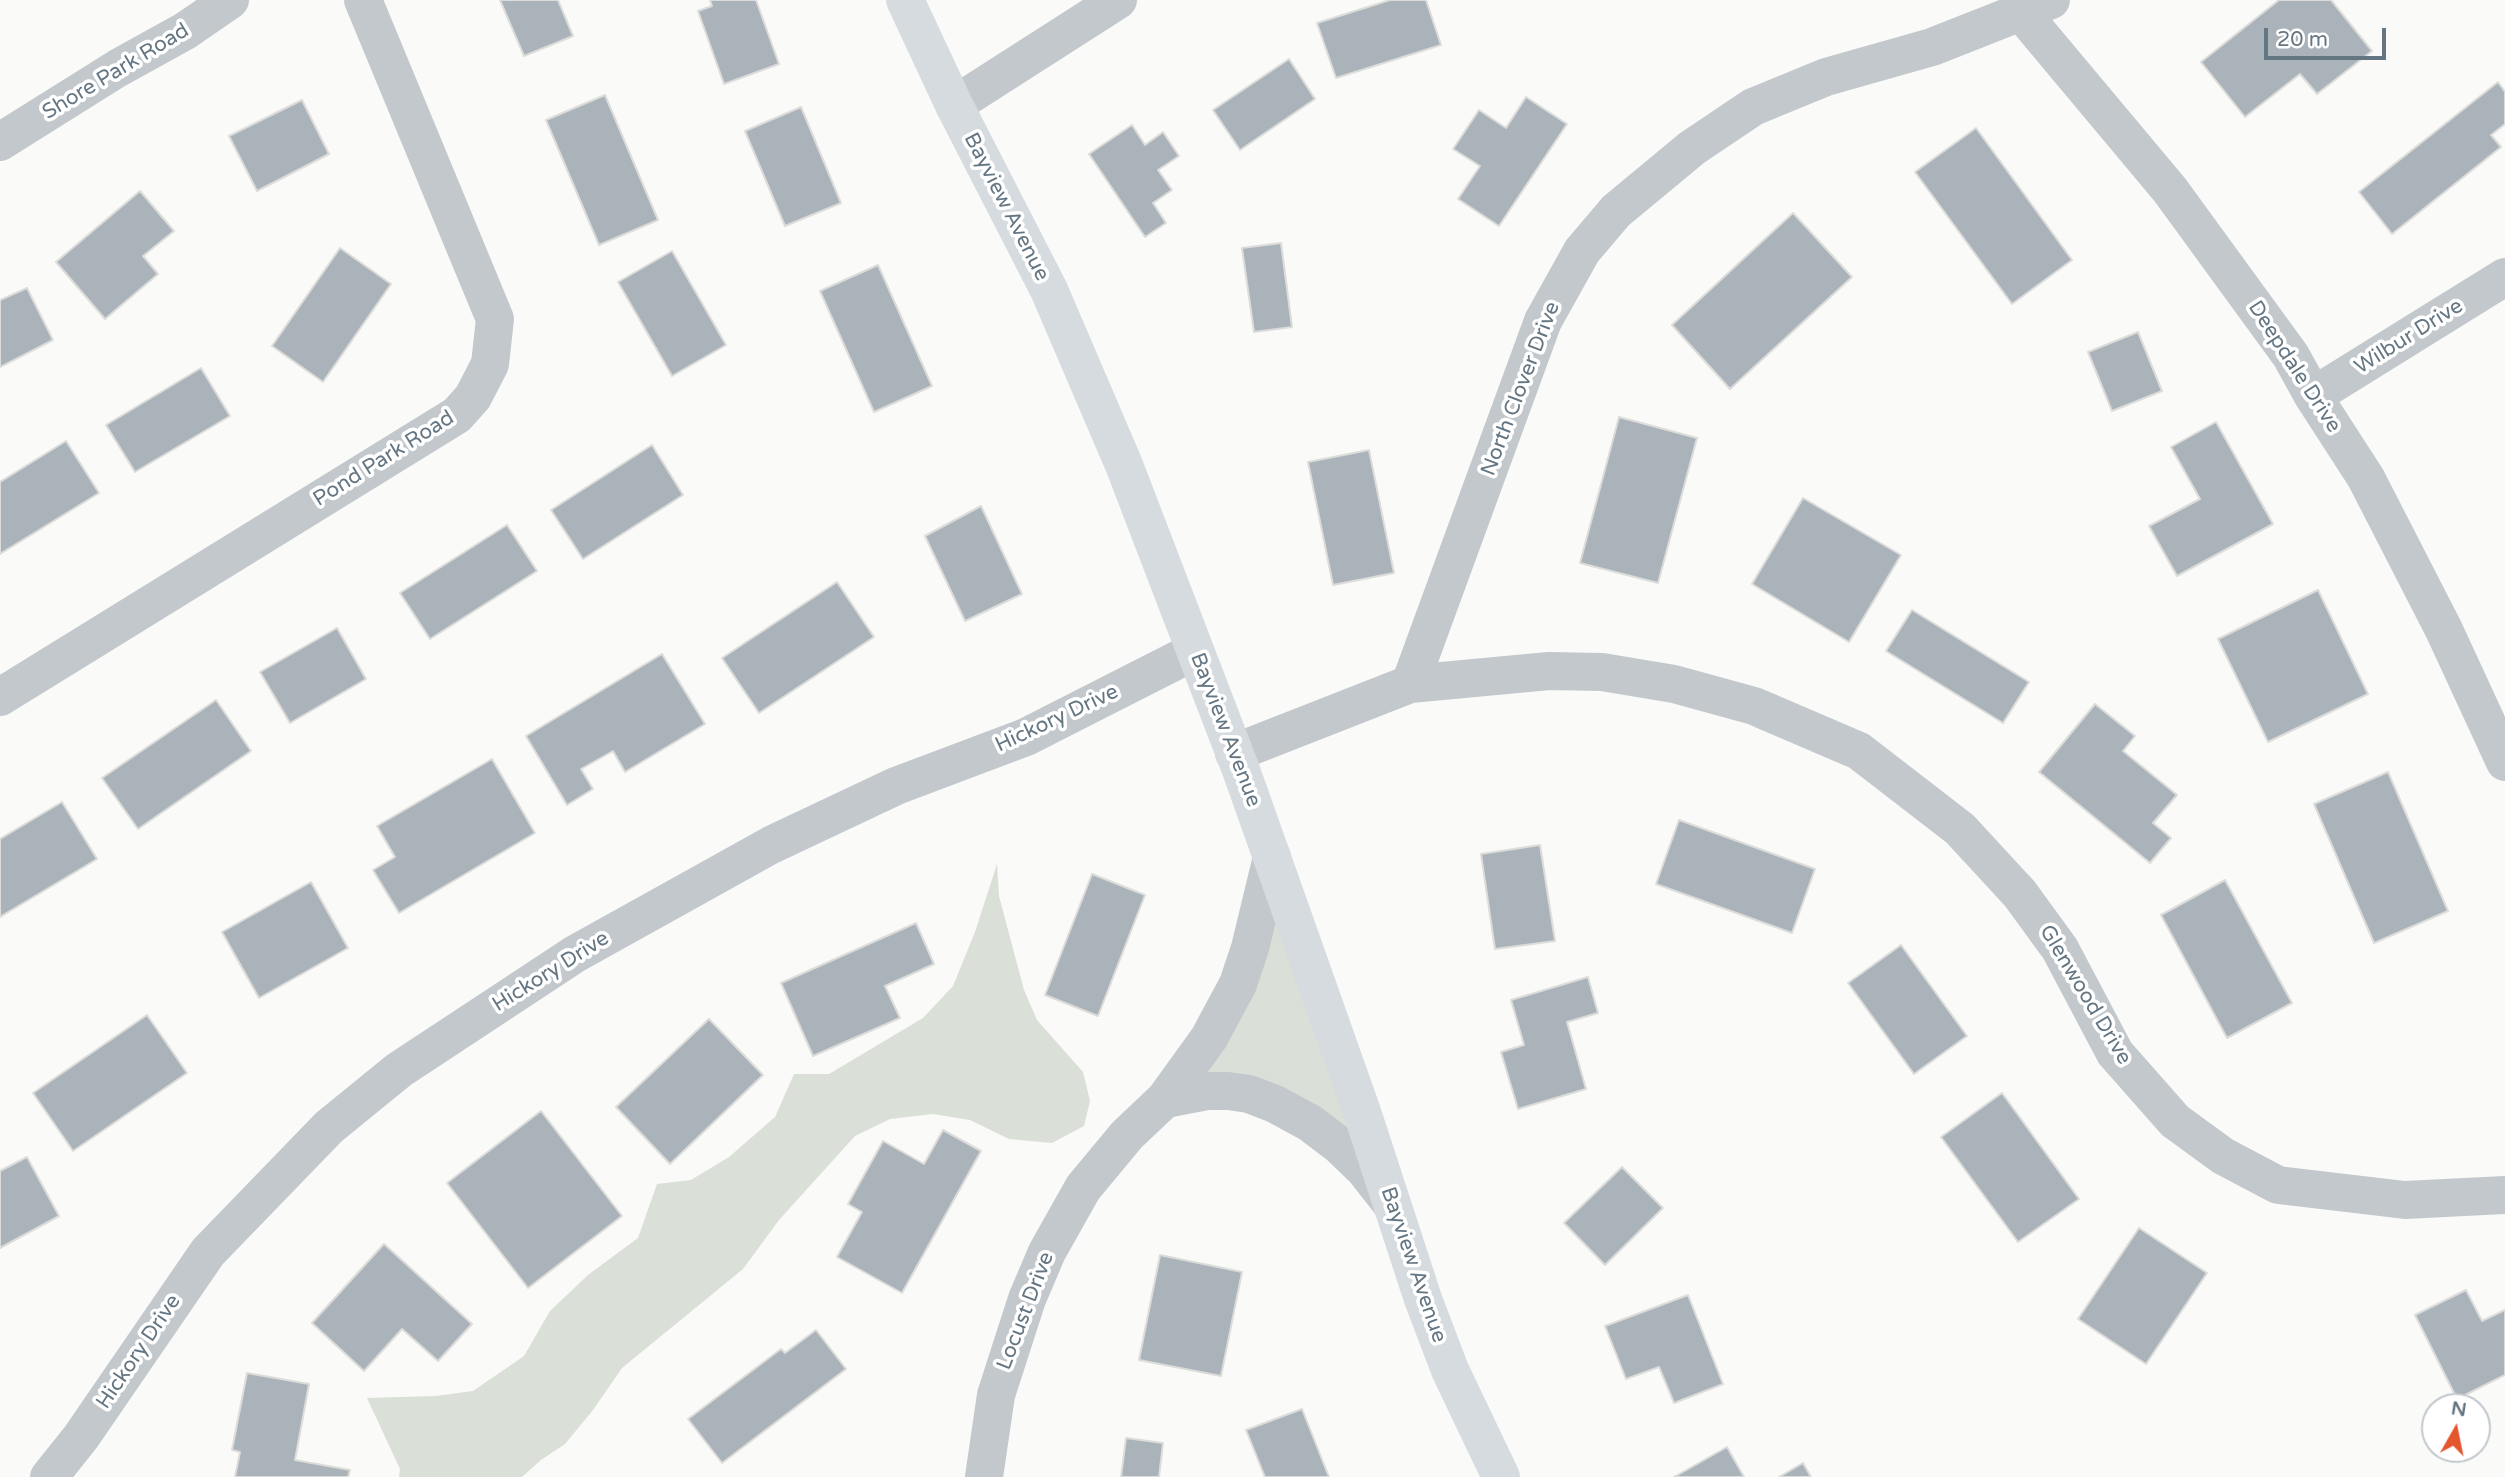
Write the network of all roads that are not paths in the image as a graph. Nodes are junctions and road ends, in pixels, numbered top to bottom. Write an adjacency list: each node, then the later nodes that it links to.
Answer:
1 (230, 0): 7 (street, Shore Park Road)
2 (363, 0): 12 (street, Pond Park Road)
3 (905, 0): 6 (main road, Bayview Avenue)
4 (1118, 0): 6 (street)
5 (2036, 6): 9 (street, Deepdale Drive); 11 (street, North Clover Drive)
6 (954, 105): 10 (main road, Bayview Avenue)
7 (0, 142)
8 (2505, 277): 9 (street, Wilbur Drive)
9 (2313, 396): 14 (street, Deepdale Drive)
10 (1195, 651): 13 (main road, Bayview Avenue); 20 (street, Hickory Drive)
11 (1410, 684): 13 (street, Glenwood Drive); 17 (street, Glenwood Drive)
12 (0, 697)
13 (1234, 753): 15 (main road, Bayview Avenue)
14 (2505, 762)
15 (1272, 857): 16 (street, Locust Drive); 18 (main road, Bayview Avenue)
16 (1165, 1099): 18 (street); 19 (street, Locust Drive)
17 (2505, 1195)
18 (1390, 1202): 21 (main road, Bayview Avenue)
19 (977, 1473)
20 (49, 1477)
21 (1501, 1477)

